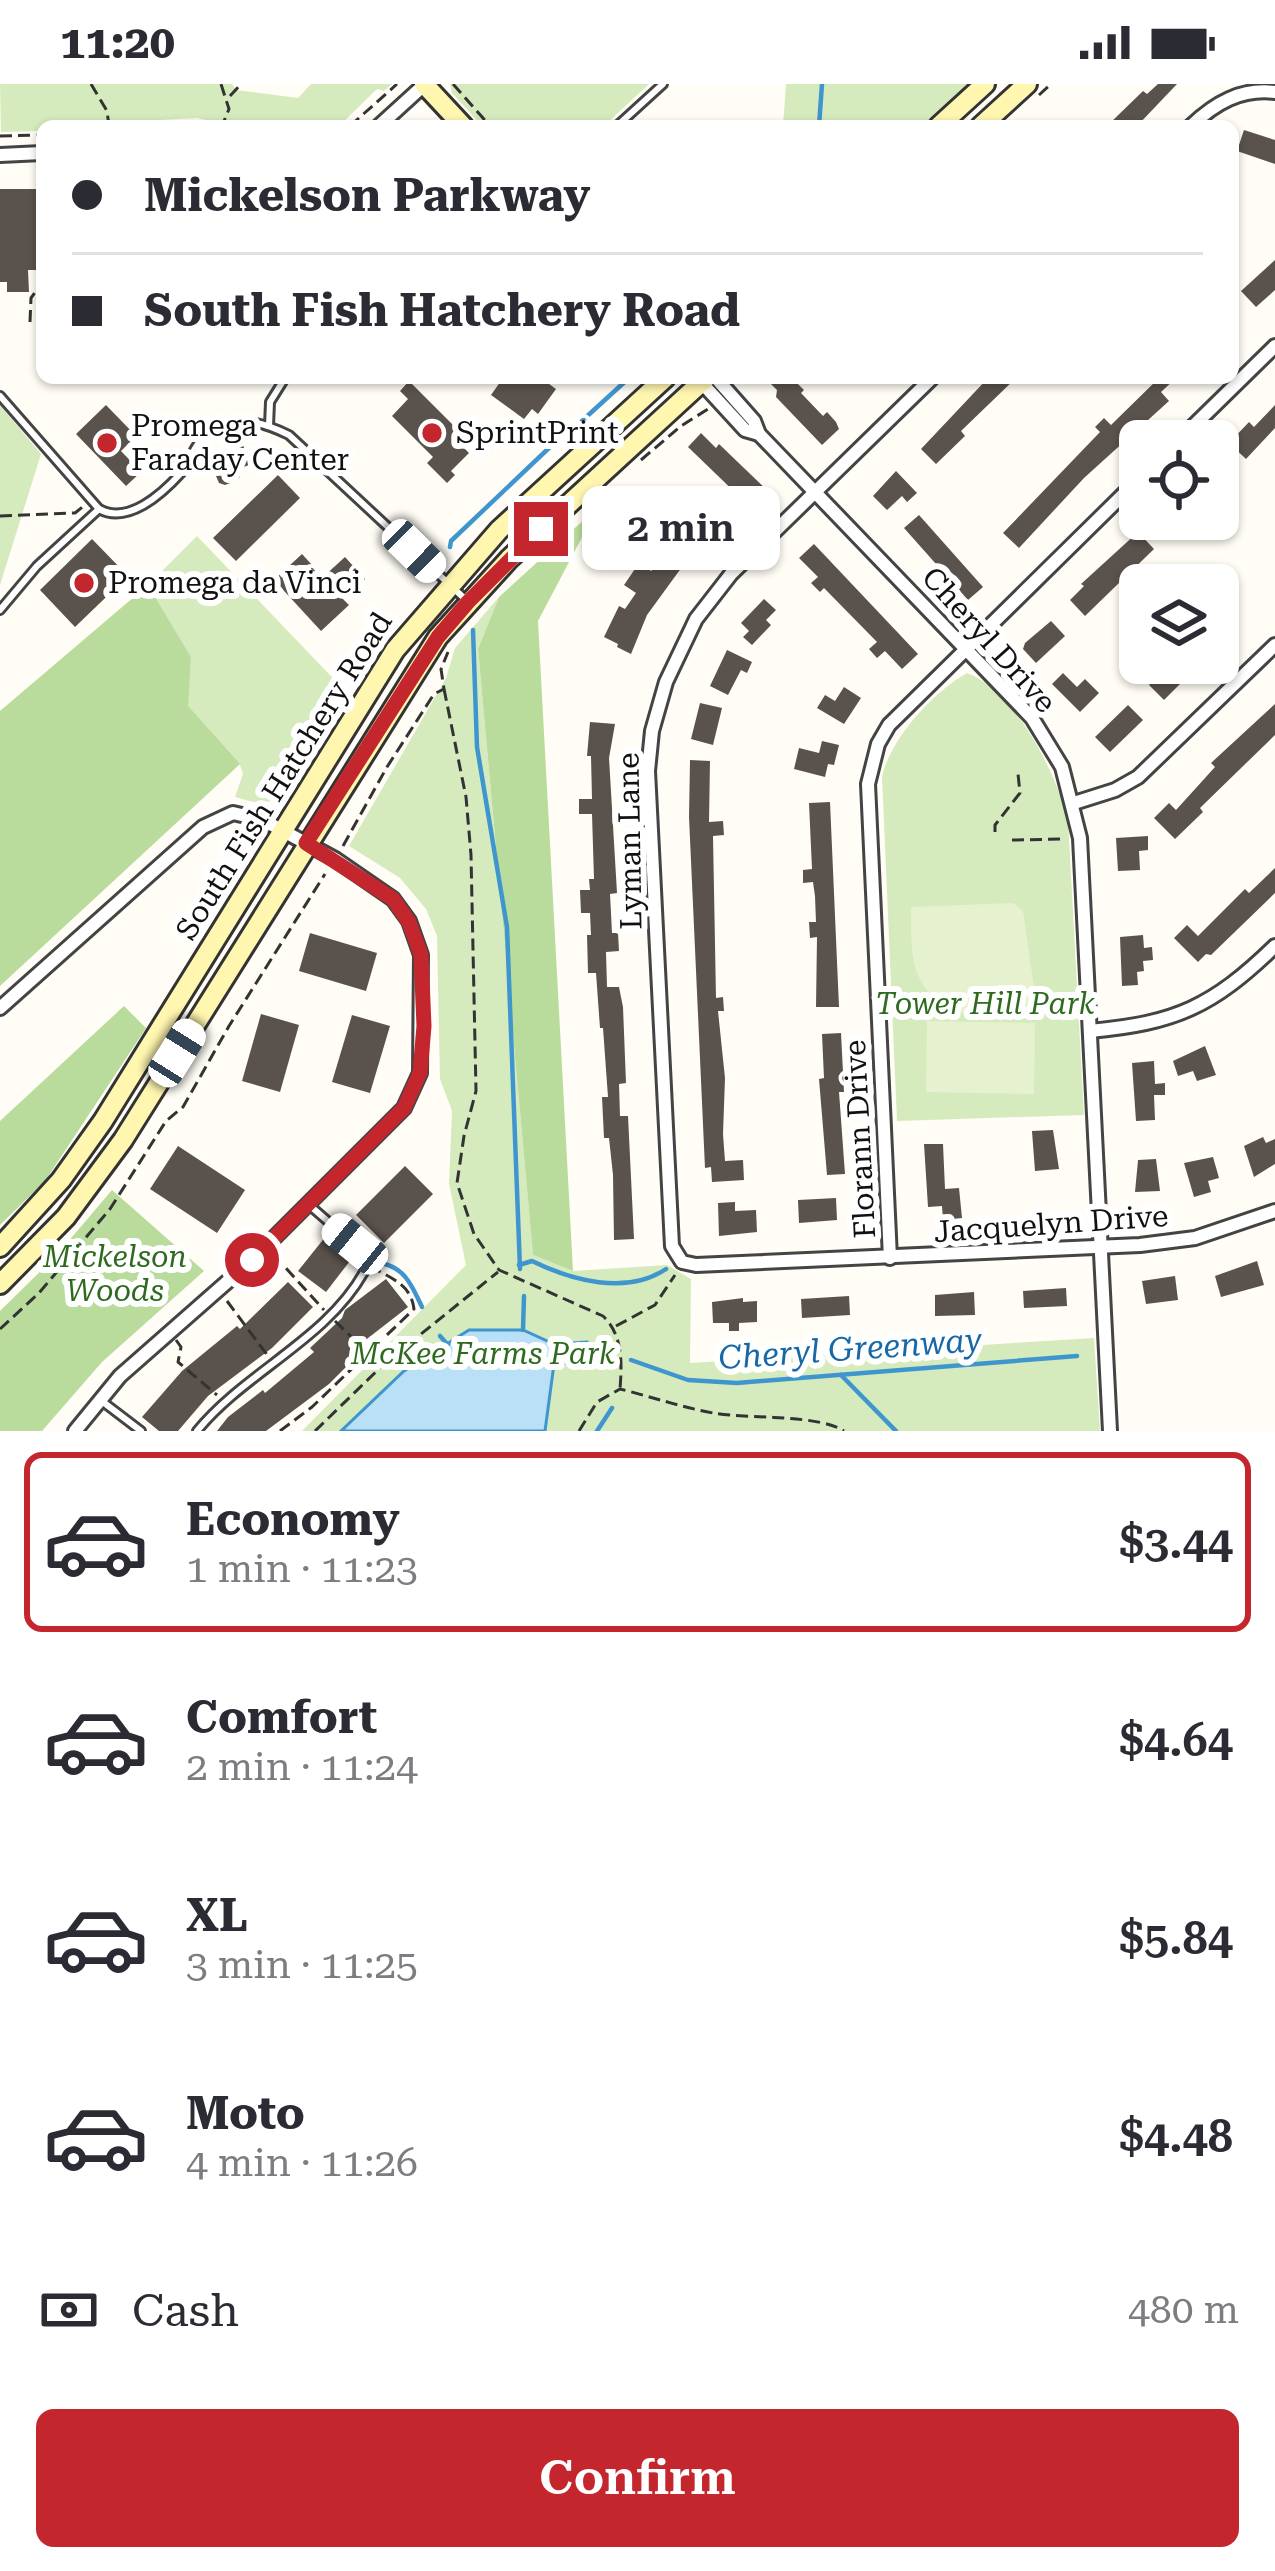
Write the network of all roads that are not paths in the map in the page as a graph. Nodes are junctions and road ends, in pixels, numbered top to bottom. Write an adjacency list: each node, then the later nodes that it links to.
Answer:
1 (425, 84): 6 (street); 7 (main road)
2 (663, 84): 8 (lane)
3 (985, 84): 9 (main road)
4 (1027, 84): 10 (main road)
5 (1274, 92): 11 (street)
6 (386, 120)
7 (458, 120)
8 (624, 120)
9 (946, 120)
10 (988, 120)
11 (1199, 120)
12 (36, 153): 13 (street)
13 (0, 155)
14 (1275, 346): 15 (street)
15 (1239, 381)
16 (282, 384): 24 (lane)
17 (658, 384): 28 (main road, South Fish Hatchery Road)
18 (700, 384): 29 (main road, South Fish Hatchery Road)
19 (709, 384): 25 (street, Cheryl Drive)
20 (926, 384): 25 (street, Lyman Lane)
21 (1236, 384): 23 (street)
22 (0, 396): 27 (lane)
23 (1199, 420)
24 (269, 426): 27 (lane); 28 (lane)
25 (815, 491): 32 (street, Cheryl Drive); 44 (street, Lyman Lane)
26 (1119, 499): 32 (street, Florann Drive)
27 (99, 509): 30 (lane)
28 (448, 584): 29 (lane); 34 (main road, South Fish Hatchery Road)
29 (468, 602): 35 (main road, South Fish Hatchery Road)
30 (0, 610)
31 (1275, 645): 33 (street)
32 (967, 647): 33 (street, Cheryl Drive); 43 (street, Florann Drive)
33 (1074, 803): 38 (street, Cheryl Drive)
34 (281, 829): 35 (street); 37 (street); 41 (main road, South Fish Hatchery Road)
35 (306, 843): 39 (street); 45 (main road, South Fish Hatchery Road)
36 (1275, 946): 38 (street)
37 (0, 1008)
38 (1090, 1031): 42 (street, Cheryl Drive)
39 (308, 1204): 46 (street); 49 (lane)
40 (1275, 1211): 42 (street, Jacquelyn Drive)
41 (0, 1247)
42 (1100, 1248): 43 (street, Jacquelyn Drive); 50 (street, Cheryl Drive)
43 (890, 1258): 44 (street, Jacquelyn Drive)
44 (682, 1262)
45 (0, 1284)
46 (100, 1400): 47 (street); 48 (lane)
47 (75, 1431)
48 (141, 1431)
49 (197, 1431)
50 (1110, 1431)

